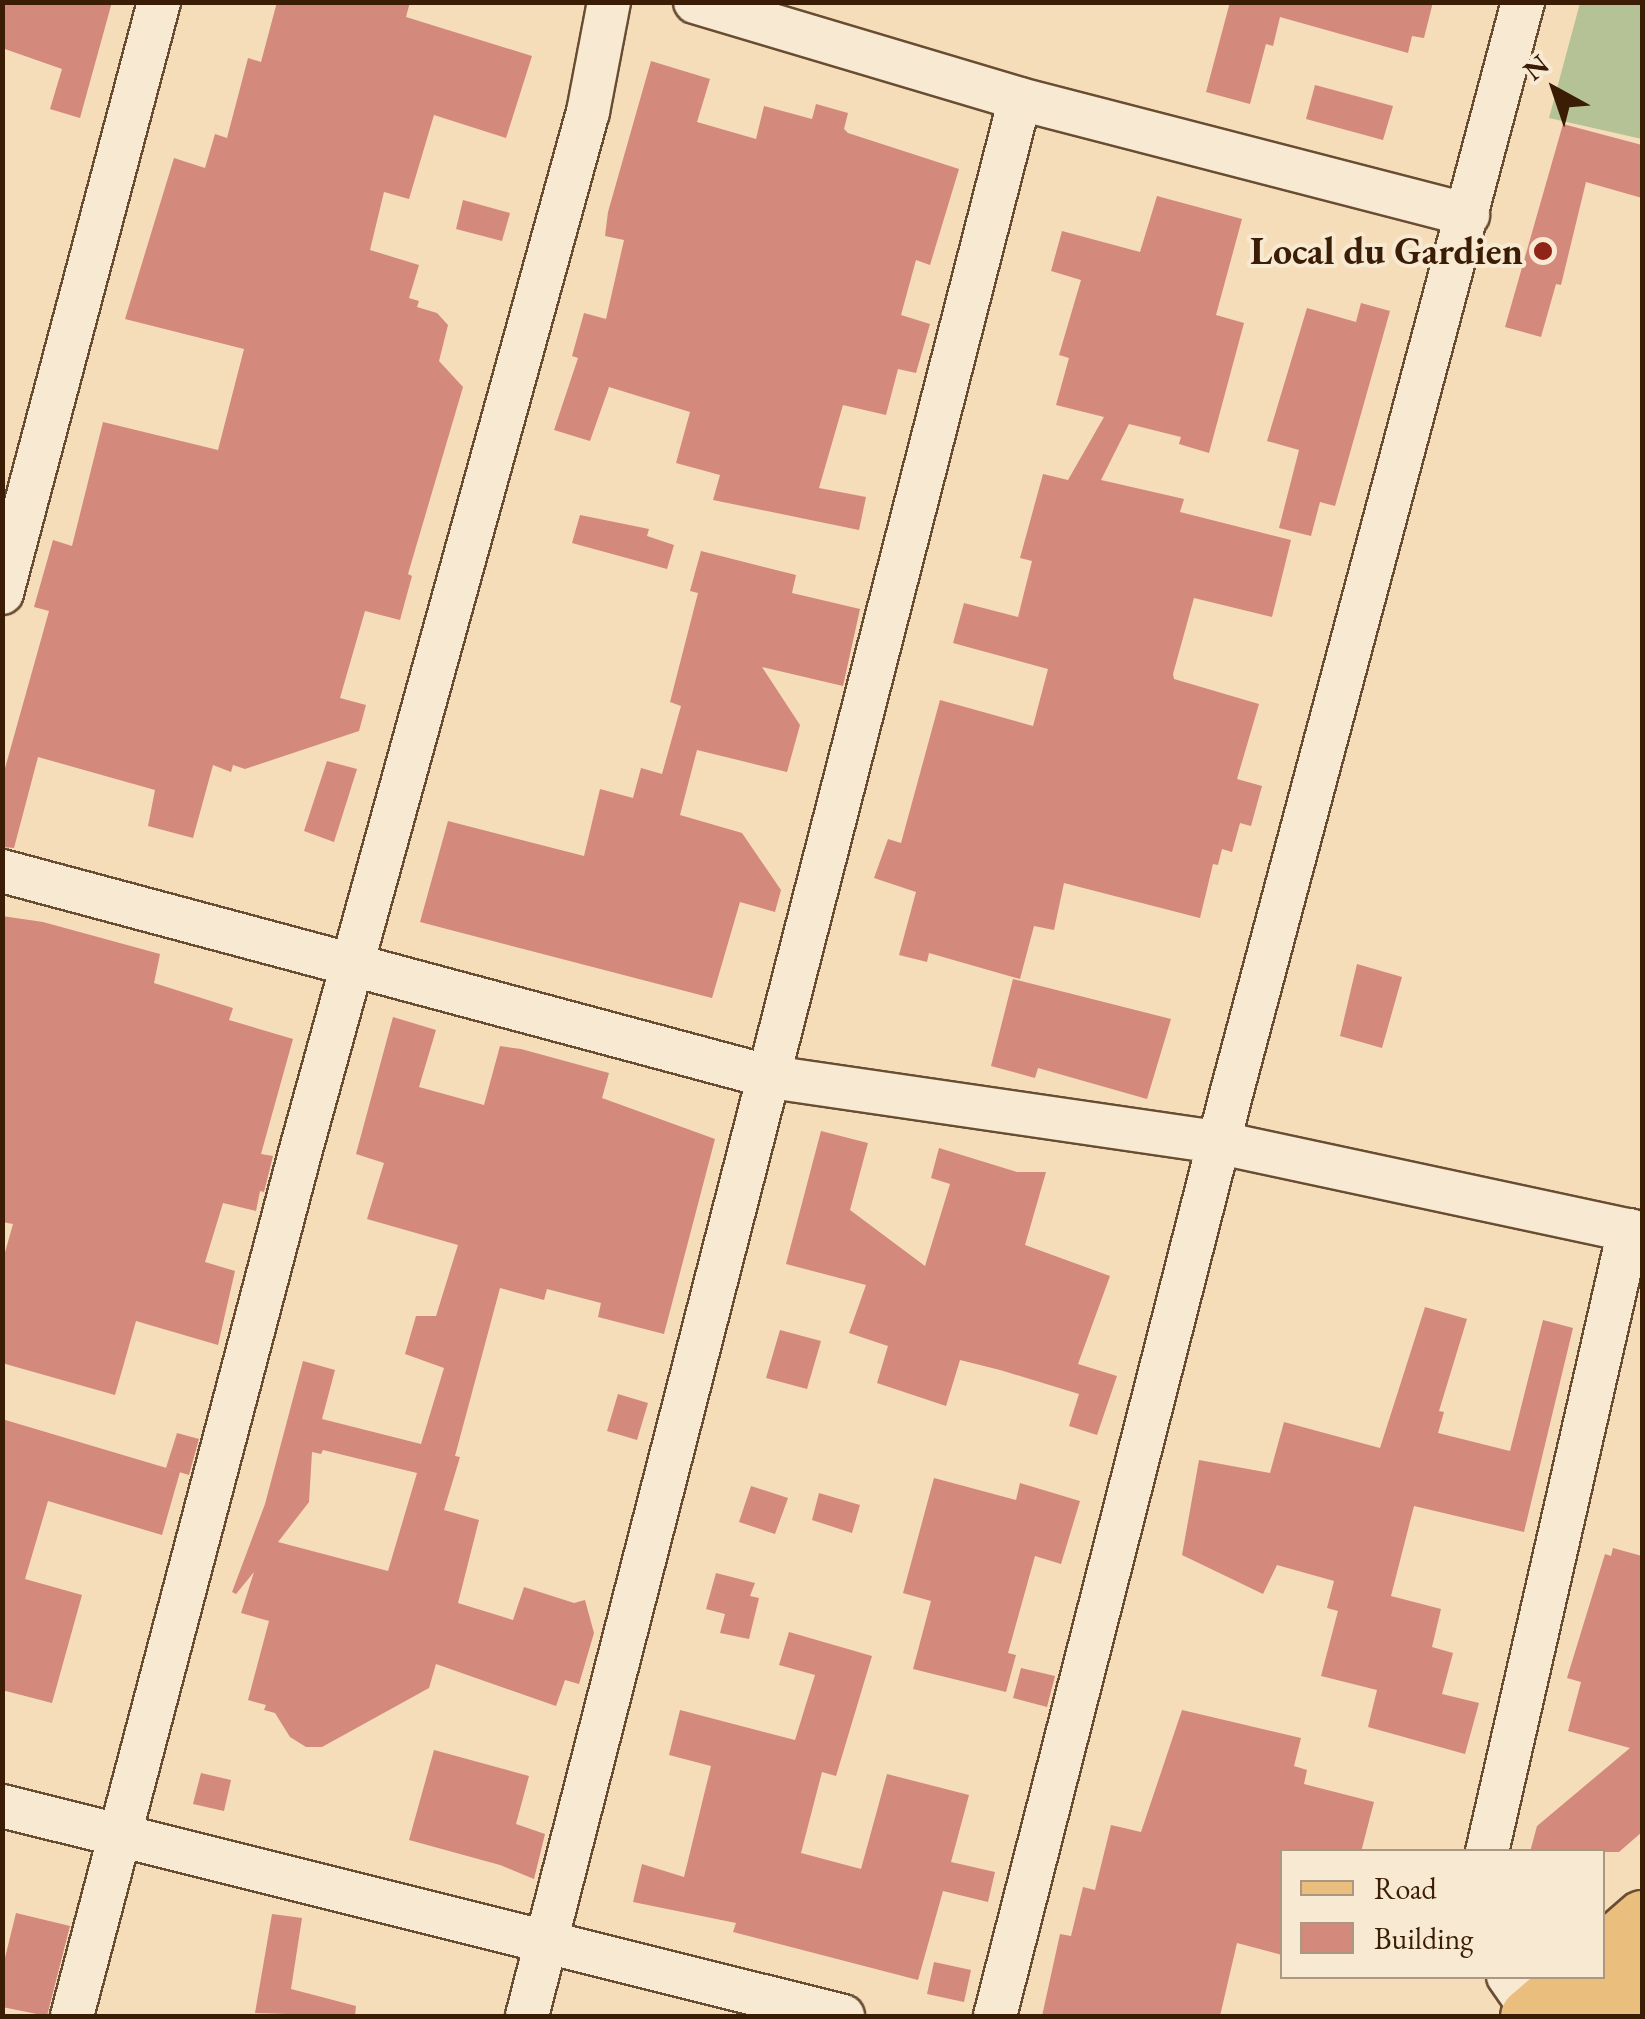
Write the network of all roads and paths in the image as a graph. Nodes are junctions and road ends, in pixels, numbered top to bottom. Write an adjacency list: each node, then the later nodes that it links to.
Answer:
1 (159, 2): 7 (street)
2 (609, 2): 9 (street)
3 (695, 2): 5 (street)
4 (1523, 2): 6 (street)
5 (1020, 98): 6 (street); 10 (street)
6 (1468, 215): 11 (street)
7 (2, 593)
8 (2, 871): 9 (street)
9 (352, 965): 10 (street); 14 (street)
10 (771, 1077): 11 (street); 17 (street)
11 (1220, 1144): 12 (street); 25 (street)
12 (1636, 1232): 15 (street)
13 (2, 1806): 14 (street)
14 (119, 1836): 17 (street); 22 (street)
15 (1488, 1849)
16 (1642, 1918): 18 (main road)
17 (546, 1945): 23 (street); 24 (street)
18 (1605, 1949)
19 (1642, 1978): 26 (main road)
20 (1568, 1979): 21 (main road)
21 (1523, 2002)
22 (72, 2016)
23 (527, 2016)
24 (843, 2016)
25 (995, 2016)
26 (1598, 2016)

